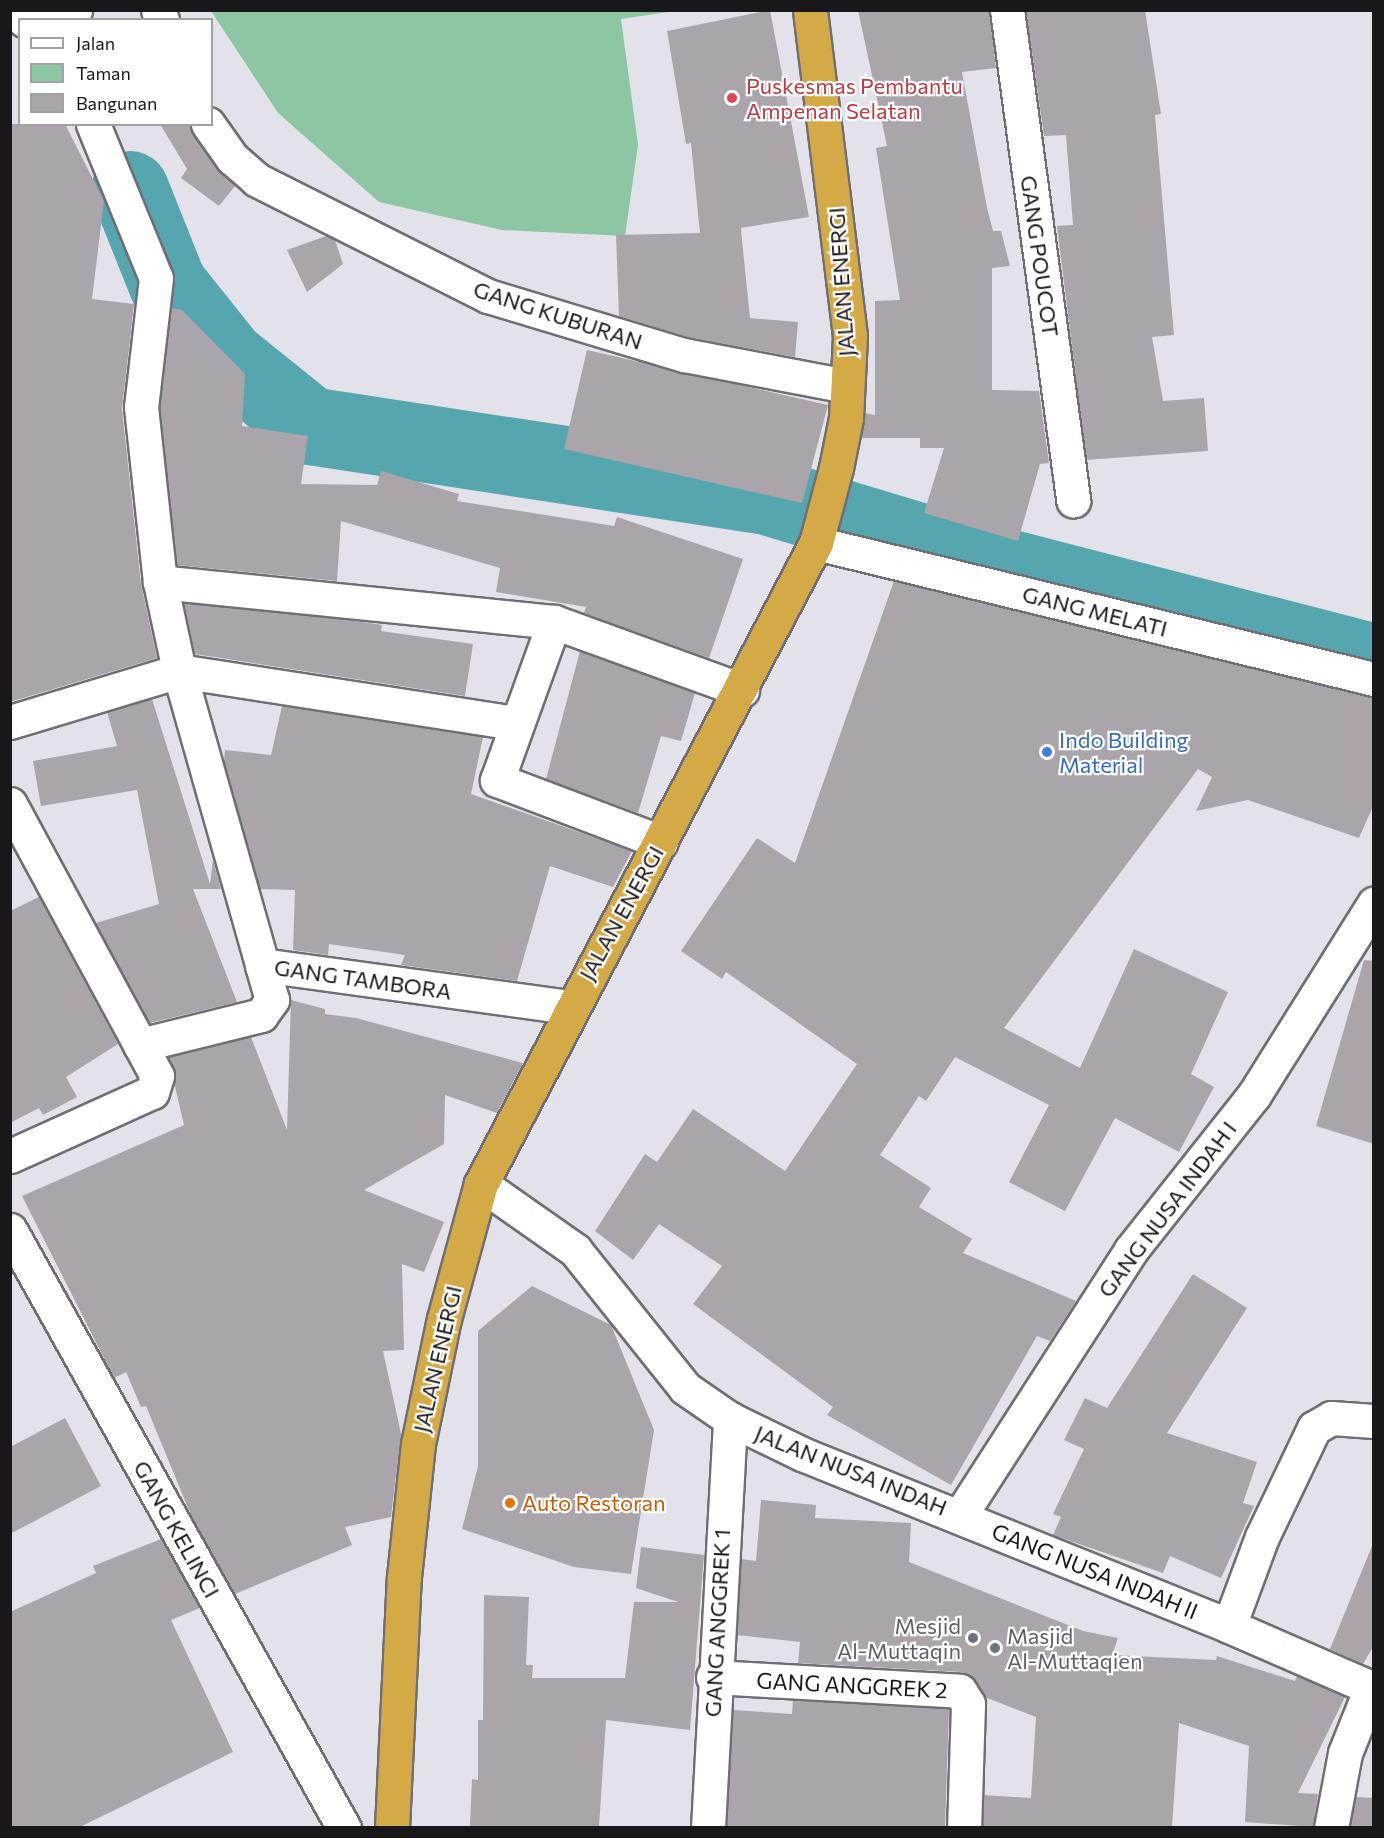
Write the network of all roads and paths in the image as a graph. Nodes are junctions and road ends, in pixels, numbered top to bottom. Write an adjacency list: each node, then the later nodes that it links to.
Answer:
1 (810, 10): 5 (highway, JALAN ENERGI)
2 (1007, 10): 6 (street, GANG POUCOT)
3 (94, 126): 8 (street)
4 (209, 126): 5 (street, GANG KUBURAN)
5 (846, 386): 7 (highway, JALAN ENERGI)
6 (1074, 501)
7 (817, 539): 11 (street, GANG MELATI); 12 (highway, JALAN ENERGI)
8 (160, 582): 9 (street); 10 (street)
9 (554, 622): 12 (street); 14 (street)
10 (178, 671): 13 (street); 14 (street); 18 (street)
11 (1374, 679)
12 (742, 690): 16 (highway, JALAN ENERGI)
13 (10, 722)
14 (515, 723): 16 (street)
15 (10, 804): 20 (street)
16 (660, 842): 19 (highway, JALAN ENERGI)
17 (1374, 904): 26 (street, GANG NUSA INDAH I)
18 (262, 965): 19 (street, GANG TAMBORA); 20 (street, GANG TAMBORA)
19 (570, 1007): 22 (highway, JALAN ENERGI)
20 (140, 1045): 21 (street)
21 (10, 1156)
22 (481, 1184): 24 (street, JALAN NUSA INDAH); 31 (highway, JALAN ENERGI)
23 (10, 1230): 30 (street, GANG KELINCI)
24 (730, 1419): 26 (street, JALAN NUSA INDAH); 28 (street, GANG ANGGREK 1)
25 (1374, 1421): 27 (street)
26 (961, 1514): 27 (street, GANG NUSA INDAH II)
27 (1229, 1626): 29 (street, GANG NUSA INDAH II)
28 (713, 1677): 32 (street, GANG ANGGREK 1); 33 (street, GANG ANGGREK 2)
29 (1372, 1688): 34 (street)
30 (344, 1827)
31 (392, 1827)
32 (708, 1827)
33 (964, 1827)
34 (1331, 1827)

